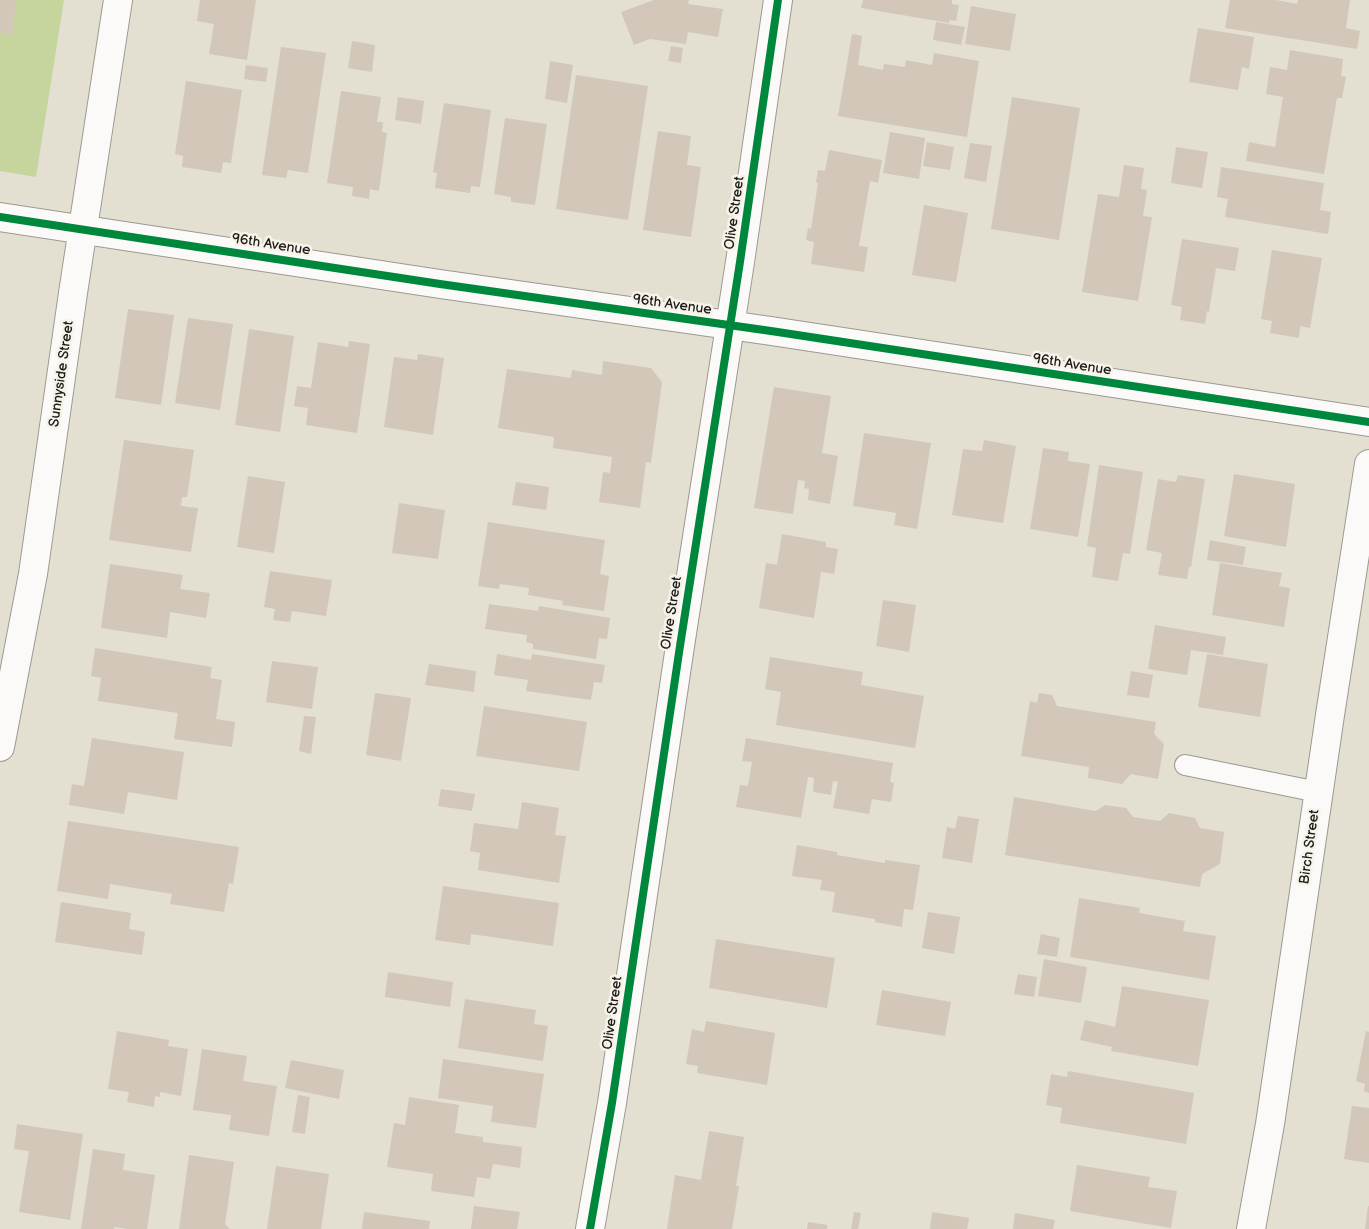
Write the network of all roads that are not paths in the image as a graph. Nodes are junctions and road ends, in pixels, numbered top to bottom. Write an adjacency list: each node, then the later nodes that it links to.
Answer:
1 (118, 0): 4 (street, Sunnyside Street)
2 (778, 0): 5 (street, Olive Street)
3 (0, 218): 4 (street, 96th Avenue)
4 (83, 230): 5 (street, 96th Avenue); 8 (street, Sunnyside Street)
5 (730, 326): 6 (street, 96th Avenue); 12 (street, Olive Street)
6 (1369, 422)
7 (1369, 464): 11 (street, Birch Street)
8 (5, 690): 9 (street, Sunnyside Street)
9 (0, 747)
10 (1185, 765): 11 (lane)
11 (1318, 792): 13 (street, Birch Street)
12 (590, 1229)
13 (1251, 1229)

